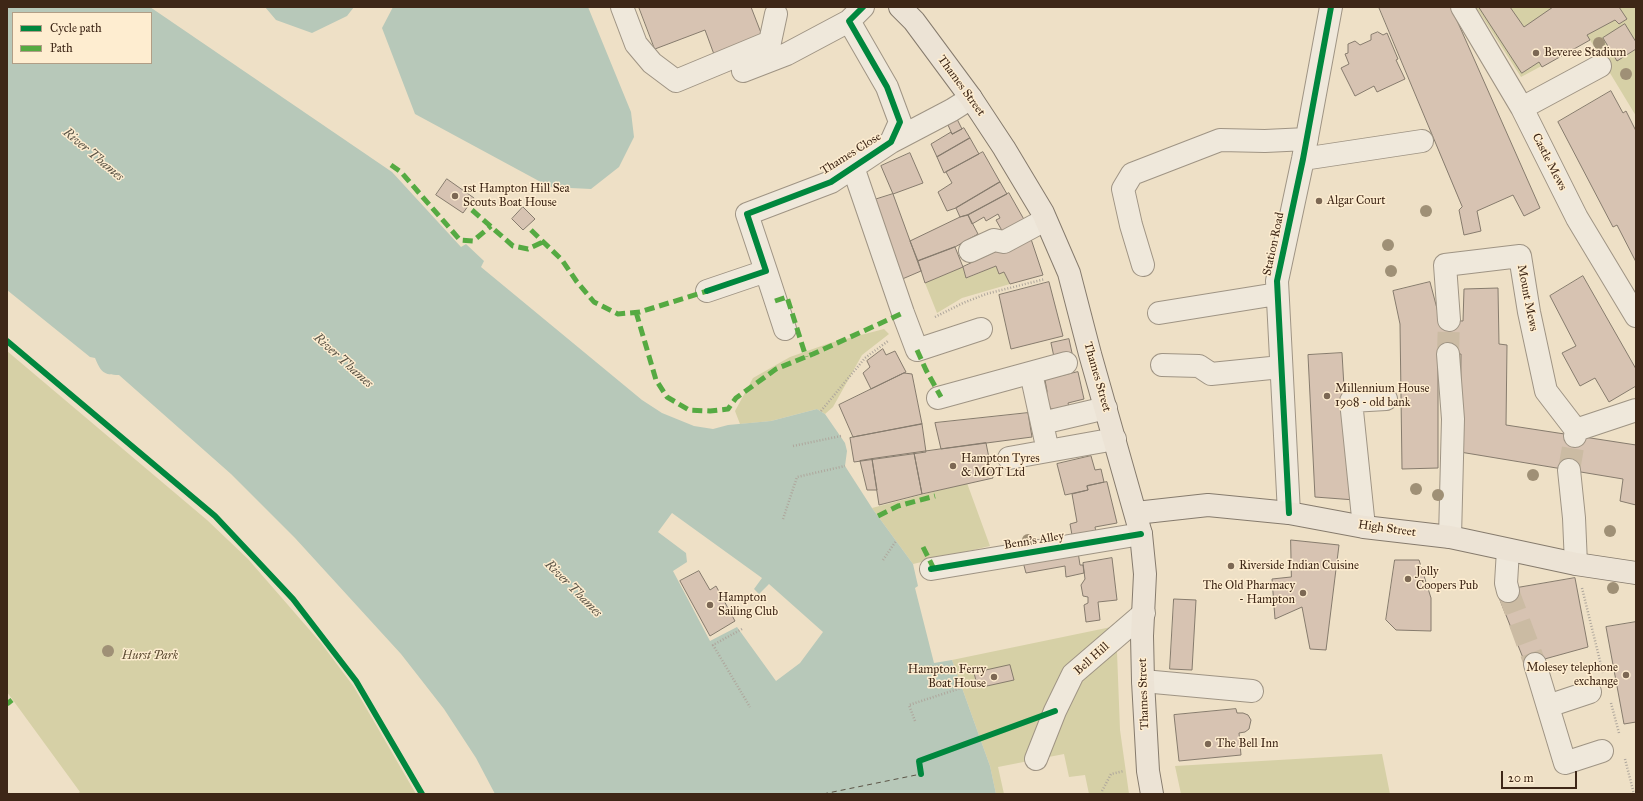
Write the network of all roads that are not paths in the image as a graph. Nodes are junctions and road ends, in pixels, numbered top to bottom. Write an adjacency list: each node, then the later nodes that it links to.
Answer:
1 (622, 7): 5 (street)
2 (900, 7): 9 (main road, Thames Street)
3 (1331, 7): 13 (street, Station Road)
4 (1462, 7): 10 (street, Castle Mews)
5 (776, 14)
6 (856, 14): 8 (street); 12 (street, Thames Close)
7 (1600, 66): 10 (street)
8 (743, 71)
9 (971, 98): 12 (street); 15 (main road, Thames Street)
10 (1522, 108): 22 (street, Castle Mews)
11 (1422, 141): 13 (street)
12 (891, 142): 14 (street, Thames Close)
13 (1305, 149): 17 (street); 20 (street, Station Road)
14 (853, 167): 18 (street, Thames Close); 24 (street, Thames Close)
15 (1045, 220): 16 (street); 33 (main road, Thames Street)
16 (970, 251)
17 (1143, 265)
18 (766, 271): 19 (street); 25 (street)
19 (707, 291)
20 (1277, 294): 21 (street); 29 (street, Station Road)
21 (1159, 313)
22 (1636, 316)
23 (1449, 320): 34 (street, Mount Mews)
24 (981, 328)
25 (785, 329)
26 (1448, 354): 44 (street)
27 (1066, 363): 30 (street)
28 (1162, 365): 29 (street)
29 (1281, 367): 41 (street, Station Road)
30 (1031, 373): 31 (street); 35 (street)
31 (938, 398)
32 (1386, 399): 42 (street)
33 (1106, 408): 35 (street); 36 (main road, Thames Street)
34 (1636, 410)
35 (1042, 422): 37 (street)
36 (1115, 439): 37 (street); 40 (main road, Thames Street)
37 (1048, 451): 38 (street)
38 (1009, 458)
39 (1569, 470): 46 (street)
40 (1136, 513): 41 (main road, High Street); 43 (main road, Thames Street)
41 (1289, 513): 42 (main road, High Street)
42 (1364, 527): 44 (main road, High Street)
43 (1141, 534): 47 (street, Benn's Alley); 50 (main road, Thames Street)
44 (1450, 538): 45 (main road, High Street)
45 (1508, 550): 46 (main road, High Street); 49 (street)
46 (1576, 564): 48 (main road, High Street)
47 (931, 569)
48 (1636, 573)
49 (1508, 591)
50 (1144, 613): 52 (main road, Thames Street); 57 (street, Bell Hill)
51 (1535, 664): 55 (street)
52 (1143, 682): 53 (street); 58 (main road, Thames Street)
53 (1252, 691)
54 (1590, 692): 55 (street)
55 (1548, 706): 56 (street)
56 (1602, 750)
57 (1036, 759)
58 (1152, 794)

